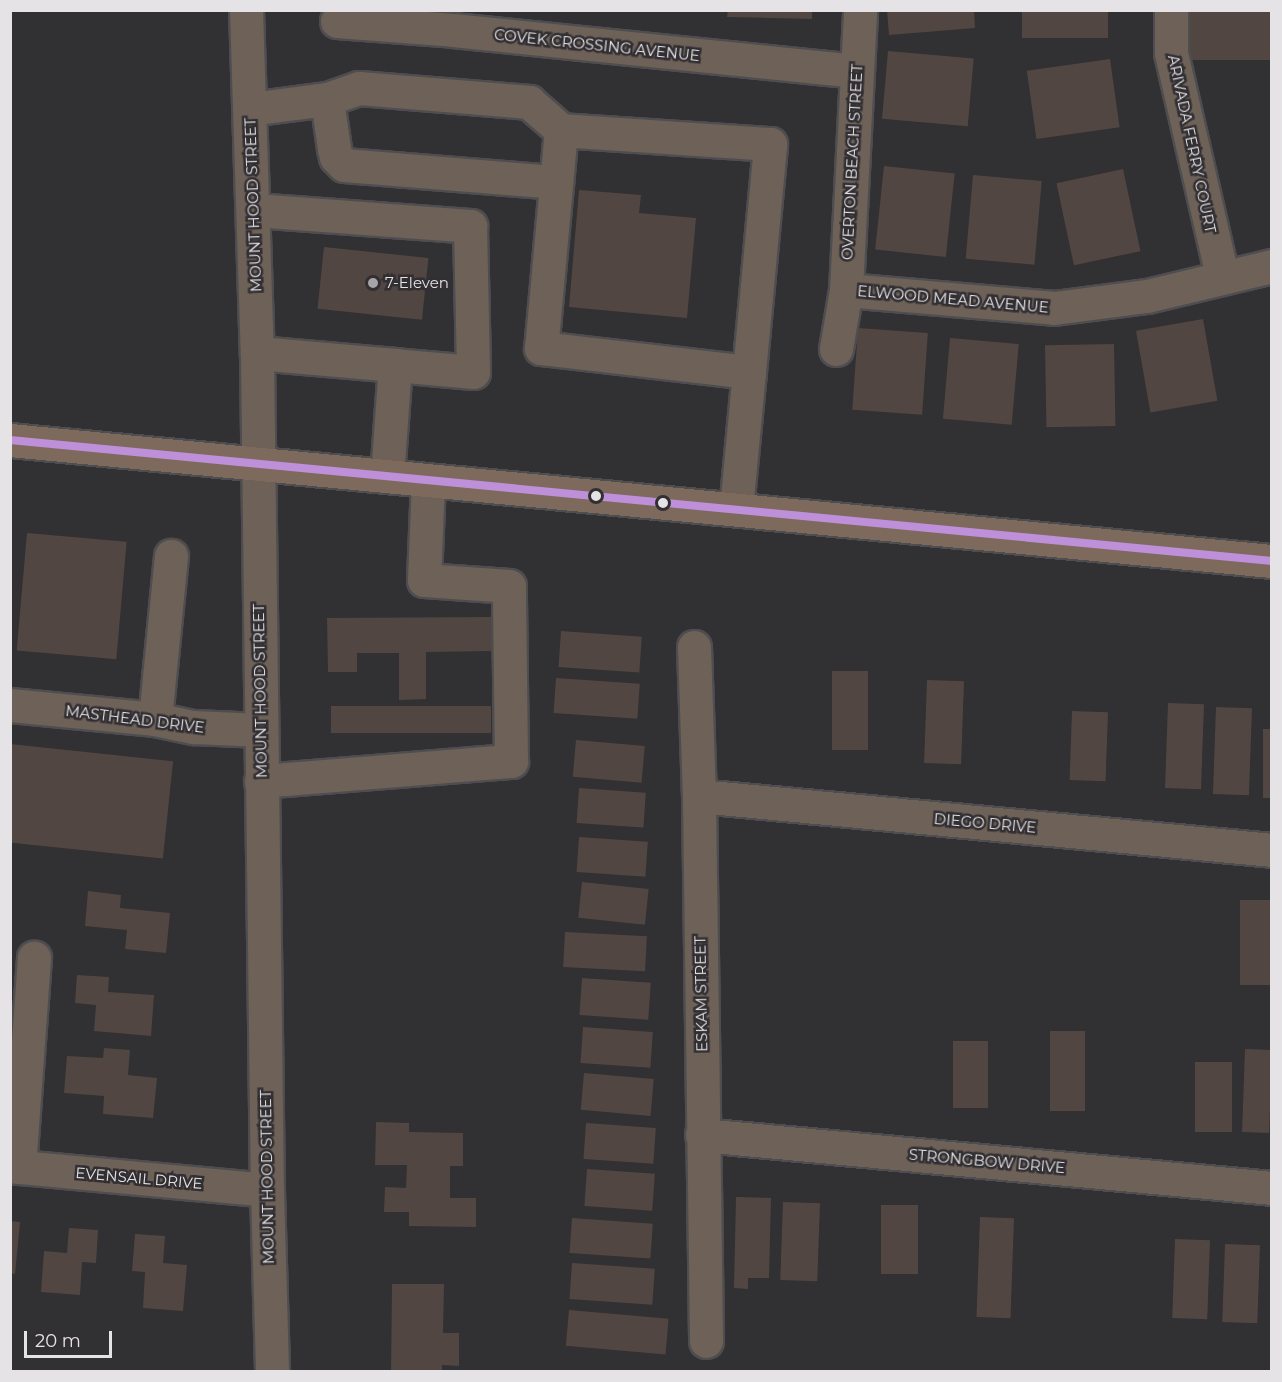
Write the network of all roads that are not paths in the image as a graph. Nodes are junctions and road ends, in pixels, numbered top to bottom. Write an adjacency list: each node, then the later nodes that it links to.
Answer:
1 (246, 10): 8 (street, MOUNT HOOD STREET)
2 (860, 10): 6 (street, OVERTON BEACH STREET)
3 (1171, 10): 13 (street, ARIVADA FERRY COURT)
4 (454, 20): 5 (street, COVEK CROSSING AVENUE); 6 (street, COVEK CROSSING AVENUE)
5 (337, 21)
6 (856, 71): 14 (street, OVERTON BEACH STREET)
7 (327, 99): 8 (street); 9 (street); 10 (street)
8 (250, 109): 11 (street, MOUNT HOOD STREET)
9 (561, 130): 10 (street); 18 (street)
10 (556, 182): 18 (street)
11 (254, 210): 16 (street, MOUNT HOOD STREET); 17 (street)
12 (1272, 266): 13 (street, ELWOOD MEAD AVENUE)
13 (1222, 276): 14 (street, ELWOOD MEAD AVENUE)
14 (846, 290): 15 (street, OVERTON BEACH STREET)
15 (836, 350)
16 (257, 353): 17 (street); 20 (street, MOUNT HOOD STREET)
17 (394, 365): 21 (street)
18 (749, 372): 23 (street)
19 (10, 440): 20 (main road)
20 (258, 464): 21 (main road); 29 (street, MOUNT HOOD STREET)
21 (387, 476): 22 (main road)
22 (428, 480): 23 (main road); 30 (street)
23 (736, 509): 25 (main road)
24 (171, 556): 28 (street)
25 (1272, 561)
26 (694, 647): 31 (street, ESKAM STREET)
27 (10, 705): 28 (street, MASTHEAD DRIVE)
28 (155, 719): 29 (street, MASTHEAD DRIVE)
29 (260, 730): 30 (street, MOUNT HOOD STREET)
30 (261, 781): 37 (street, MOUNT HOOD STREET)
31 (699, 796): 32 (street, DIEGO DRIVE); 34 (street, ESKAM STREET)
32 (1272, 850)
33 (34, 958): 35 (street)
34 (702, 1135): 36 (street, STRONGBOW DRIVE); 38 (street, ESKAM STREET)
35 (15, 1167): 37 (street, EVENSAIL DRIVE)
36 (1272, 1188)
37 (267, 1190): 39 (street, MOUNT HOOD STREET)
38 (706, 1341)
39 (272, 1371)

